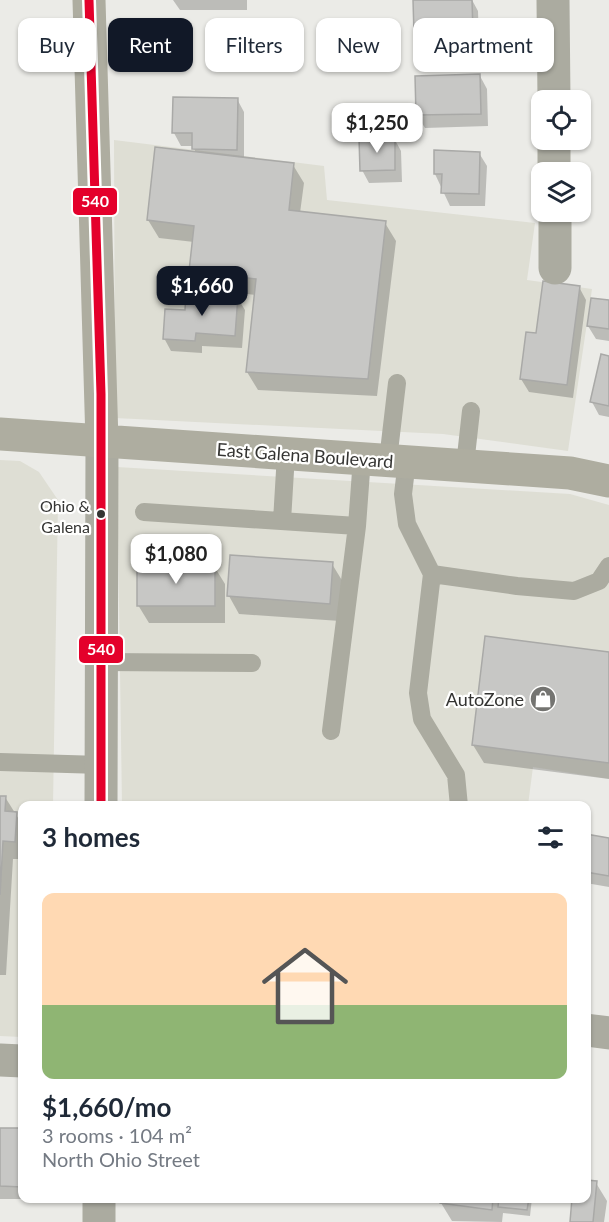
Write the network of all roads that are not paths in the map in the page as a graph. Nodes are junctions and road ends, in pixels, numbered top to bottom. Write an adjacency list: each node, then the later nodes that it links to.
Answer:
1 (89, 0): 9 (main road)
2 (553, 0): 3 (street)
3 (554, 90)
4 (555, 222): 5 (street)
5 (555, 268)
6 (397, 383): 11 (lane)
7 (471, 411): 12 (lane)
8 (0, 434): 9 (main road, East Galena Boulevard)
9 (102, 442): 10 (main road, East Galena Boulevard); 19 (street)
10 (286, 454): 11 (main road, East Galena Boulevard); 15 (lane)
11 (386, 460): 12 (main road, East Galena Boulevard); 16 (lane); 18 (lane)
12 (465, 465): 13 (main road, East Galena Boulevard)
13 (609, 481)
14 (144, 512): 15 (lane)
15 (282, 521): 16 (lane)
16 (357, 526): 21 (lane)
17 (609, 566): 18 (lane)
18 (432, 574): 25 (lane)
19 (102, 662): 20 (lane); 23 (street)
20 (252, 663)
21 (331, 731)
22 (0, 762): 23 (lane)
23 (101, 765): 24 (street)
24 (101, 801)
25 (459, 801)
26 (591, 1031): 27 (street)
27 (609, 1034)
28 (0, 1060): 29 (street)
29 (18, 1062)
30 (99, 1203): 31 (street)
31 (99, 1222)

